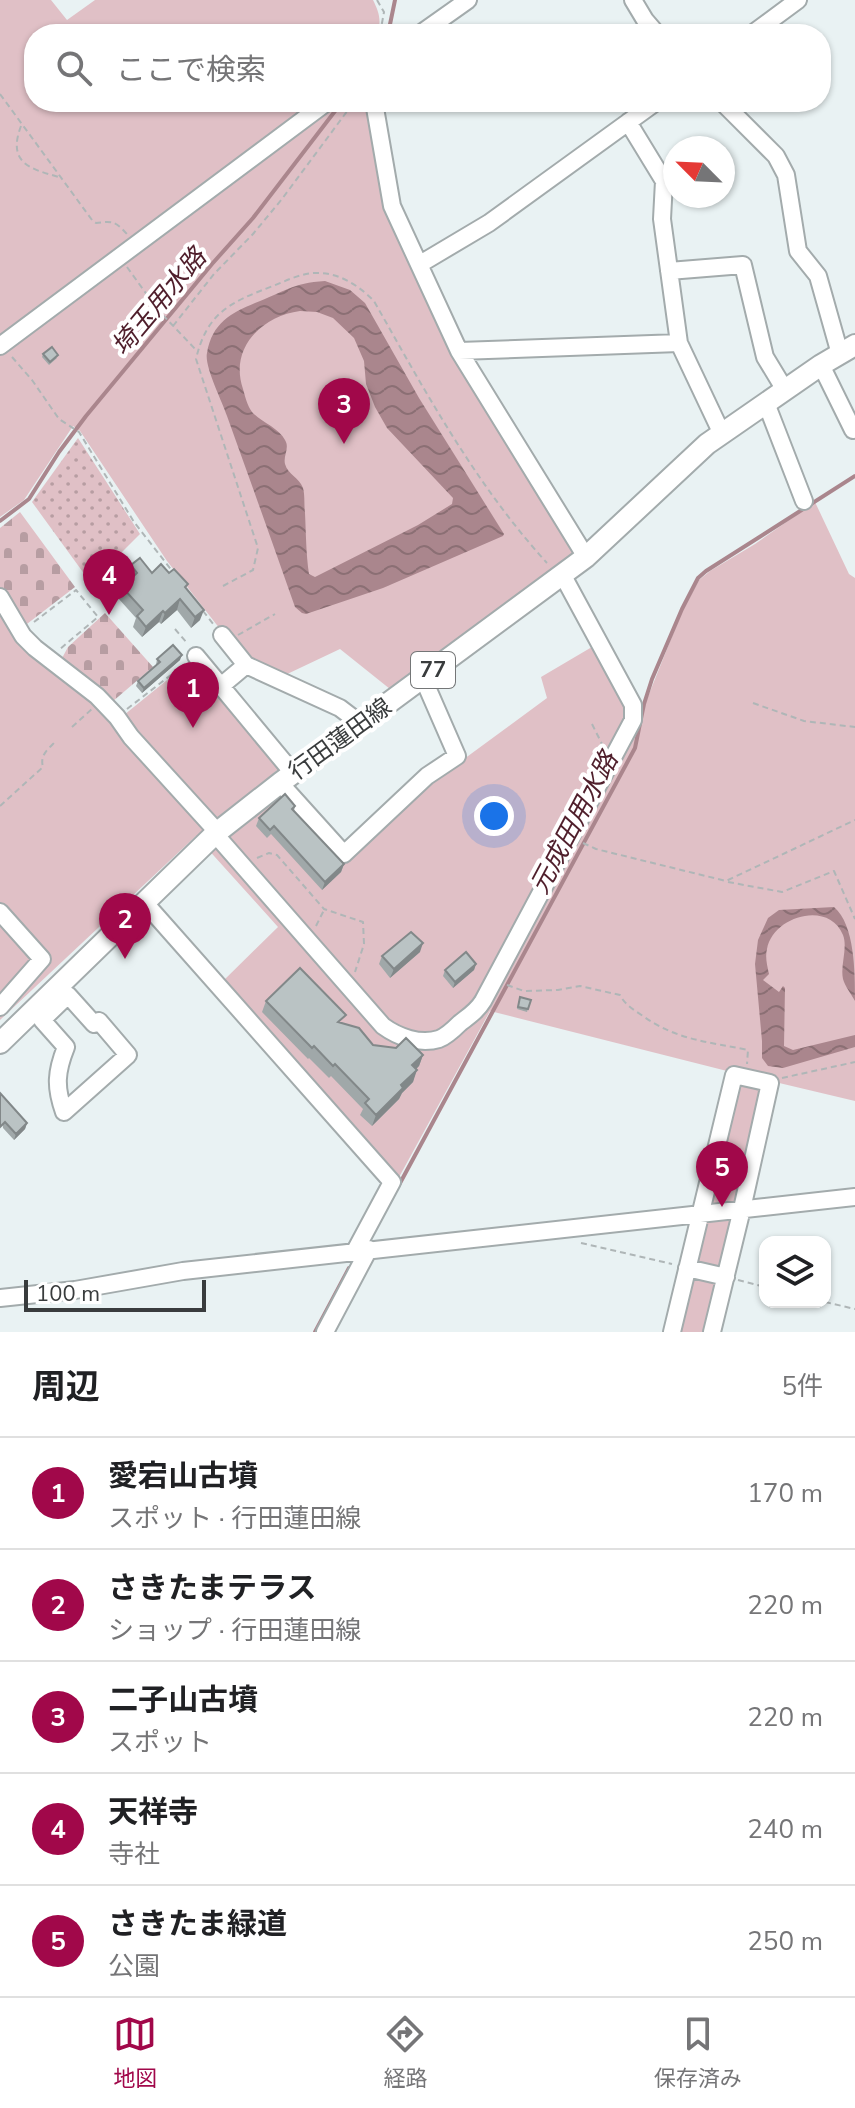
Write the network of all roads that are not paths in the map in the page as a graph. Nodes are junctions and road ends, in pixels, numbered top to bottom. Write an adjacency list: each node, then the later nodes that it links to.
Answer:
1 (468, 0): 4 (street)
2 (633, 0): 5 (street)
3 (793, 1): 6 (street)
4 (434, 24)
5 (648, 24)
6 (764, 24)
7 (314, 112): 15 (street)
8 (376, 112): 12 (street)
9 (642, 112): 11 (street)
10 (732, 112): 16 (street)
11 (628, 122): 12 (street); 13 (street)
12 (420, 264): 17 (street)
13 (669, 271): 14 (street); 19 (street)
14 (679, 343): 17 (street); 22 (street)
15 (0, 346)
16 (848, 350): 18 (main road, 行田蓮田線 / 77)
17 (459, 351): 24 (street)
18 (821, 365): 19 (main road, 行田蓮田線 / 77); 21 (street)
19 (785, 390): 20 (main road, 行田蓮田線 / 77)
20 (766, 403): 22 (main road, 行田蓮田線 / 77); 23 (street)
21 (855, 429)
22 (722, 434): 24 (main road, 行田蓮田線 / 77)
23 (804, 501)
24 (586, 557): 25 (main road, 行田蓮田線 / 77)
25 (558, 572): 30 (main road, 行田蓮田線 / 77); 34 (street)
26 (0, 597): 34 (street)
27 (224, 639): 29 (street)
28 (192, 650): 31 (street)
29 (246, 665): 31 (street); 32 (street)
30 (423, 678): 32 (main road, 行田蓮田線 / 77); 33 (street)
31 (221, 686): 33 (street)
32 (361, 724): 33 (main road, 行田蓮田線 / 77)
33 (286, 778): 34 (main road, 行田蓮田線 / 77)
34 (213, 830): 35 (main road, 行田蓮田線 / 77)
35 (145, 903): 39 (main road, 行田蓮田線 / 77); 43 (street)
36 (0, 912): 37 (street)
37 (0, 1007)
38 (42, 1020): 38 (street)
39 (0, 1043)
40 (855, 1197): 41 (street)
41 (742, 1209): 42 (street); 42 (street); 45 (street)
42 (699, 1214): 43 (street); 44 (street)
43 (362, 1250): 46 (street); 47 (street)
44 (687, 1268): 45 (street); 48 (street)
45 (726, 1277): 49 (street)
46 (0, 1298)
47 (325, 1332)
48 (672, 1332)
49 (712, 1332)

